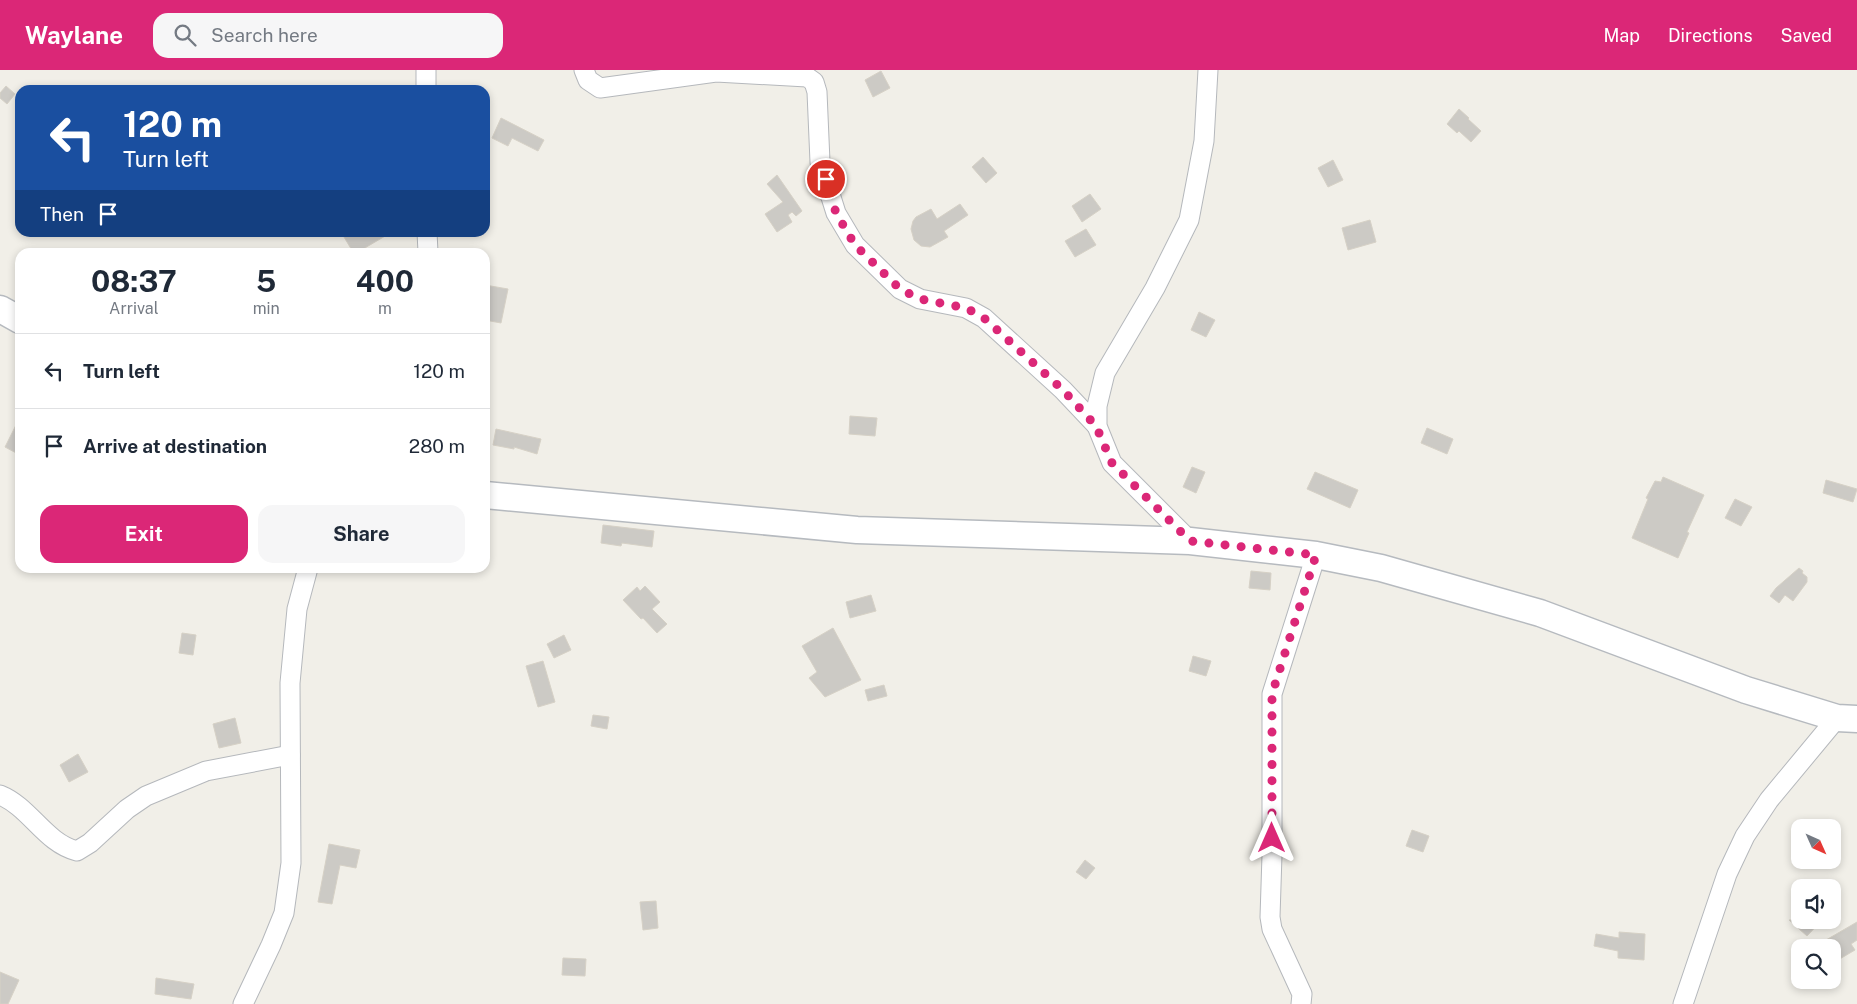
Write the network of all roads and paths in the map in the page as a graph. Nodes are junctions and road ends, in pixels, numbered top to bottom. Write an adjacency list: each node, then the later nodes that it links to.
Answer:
1 (426, 70): 4 (street)
2 (584, 70): 7 (street)
3 (1208, 70): 7 (street)
4 (426, 85)
5 (0, 308): 6 (street)
6 (15, 317)
7 (1096, 426): 9 (street)
8 (490, 495): 9 (street)
9 (1190, 541): 10 (street)
10 (1316, 555): 12 (street); 16 (street)
11 (307, 573): 13 (street)
12 (1847, 718): 17 (street)
13 (290, 755): 14 (street); 15 (street)
14 (0, 795)
15 (243, 1004)
16 (1301, 1004)
17 (1683, 1004)

